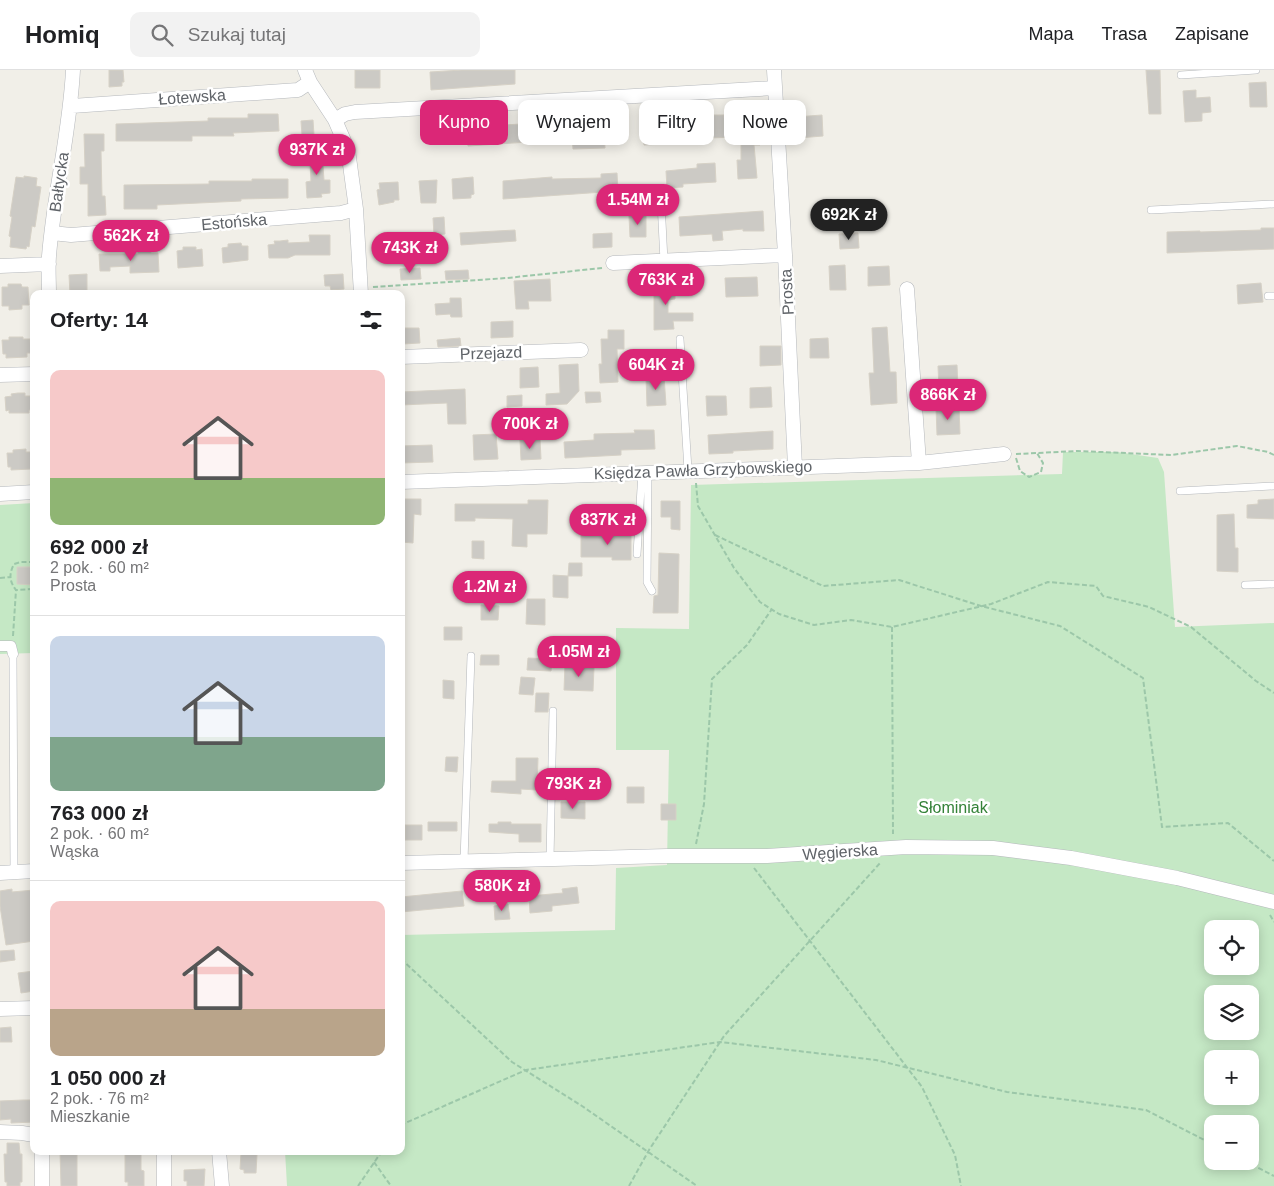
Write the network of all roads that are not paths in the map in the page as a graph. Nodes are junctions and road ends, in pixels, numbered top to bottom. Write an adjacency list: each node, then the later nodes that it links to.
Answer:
1 (73, 70): 7 (street, Bałtycka)
2 (774, 70): 6 (street, Prosta)
3 (1256, 70): 4 (lane)
4 (1181, 75)
5 (307, 76): 7 (street, Łotewska); 8 (street)
6 (775, 88): 8 (street); 14 (street, Prosta)
7 (72, 106): 13 (street, Bałtycka)
8 (335, 120): 11 (street)
9 (661, 202): 15 (lane)
10 (1274, 204): 12 (lane)
11 (356, 209): 13 (street, Estońska); 21 (street)
12 (1151, 210)
13 (52, 233): 17 (street, Bałtycka)
14 (785, 256): 15 (street); 29 (street, Prosta)
15 (664, 261): 16 (street)
16 (613, 263)
17 (48, 264): 18 (street); 20 (street, Bałtycka)
18 (0, 266)
19 (907, 289): 28 (street)
20 (49, 290)
21 (361, 290)
22 (680, 339): 30 (lane)
23 (581, 350): 24 (street, Przejazd)
24 (405, 357)
25 (30, 374): 26 (street)
26 (0, 375)
27 (1009, 454): 28 (street, Księdza Pawła Grzybowskiego)
28 (918, 463): 29 (street, Księdza Pawła Grzybowskiego)
29 (795, 467): 30 (street, Księdza Pawła Grzybowskiego)
30 (691, 470): 31 (street, Księdza Pawła Grzybowskiego)
31 (645, 472): 32 (street, Księdza Pawła Grzybowskiego); 37 (lane); 40 (lane)
32 (405, 482)
33 (1274, 486): 34 (lane)
34 (1180, 491)
35 (30, 492): 36 (street)
36 (0, 494)
37 (637, 554)
38 (1274, 584): 39 (lane)
39 (1245, 585)
40 (652, 591)
41 (0, 646): 42 (street)
42 (12, 650): 49 (lane)
43 (471, 656): 46 (lane)
44 (553, 711): 45 (lane)
45 (550, 860): 46 (street, Węgierska); 50 (street, Węgierska)
46 (464, 862): 47 (street, Węgierska)
47 (405, 863)
48 (30, 871): 49 (street)
49 (7, 873)
50 (1274, 902)
51 (30, 1008): 52 (street)
52 (0, 1009)
53 (0, 1132): 54 (street)
54 (30, 1134)
55 (42, 1155): 58 (street)
56 (164, 1155): 59 (street)
57 (219, 1155): 60 (street)
58 (42, 1186)
59 (164, 1186)
60 (222, 1186)

